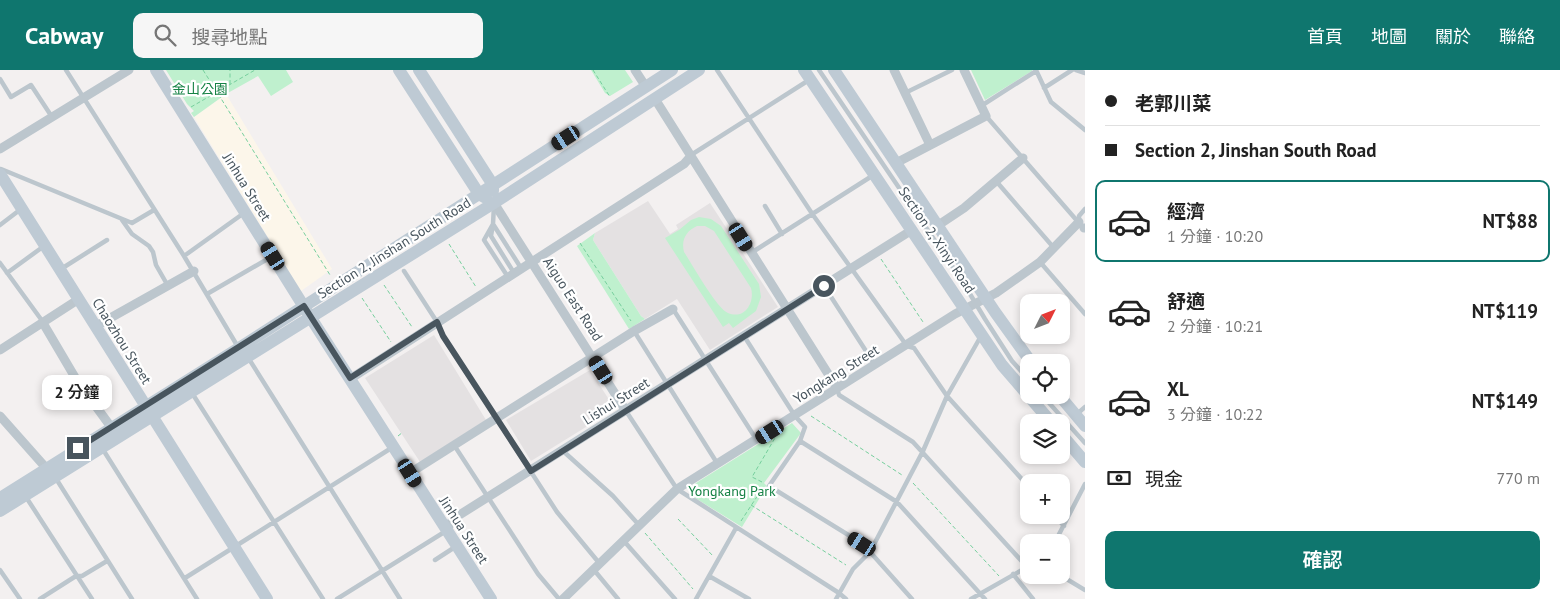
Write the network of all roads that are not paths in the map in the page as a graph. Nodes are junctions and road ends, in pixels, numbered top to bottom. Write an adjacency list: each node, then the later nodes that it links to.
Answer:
1 (66, 70): 22 (lane)
2 (129, 70): 22 (street)
3 (156, 70): 45 (main road, Jinhua Street)
4 (399, 70): 39 (main road, Aiguo East Road)
5 (419, 70): 38 (main road)
6 (635, 70): 19 (street)
7 (672, 70): 19 (main road, Section 2, Jinshan South Road)
8 (699, 70): 23 (main road, Section 2, Jinshan South Road)
9 (717, 70): 27 (lane)
10 (834, 70): 33 (main road, Section 2, Xinyi Road)
11 (894, 70): 21 (street)
12 (952, 70): 21 (lane)
13 (964, 70): 24 (street)
14 (1074, 70): 17 (lane); 20 (lane)
15 (1036, 71): 20 (lane); 24 (lane)
16 (811, 73): 27 (lane); 35 (main road, Section 2, Xinyi Road); 73 (lane, Section 2, Xinyi Road)
17 (1085, 73)
18 (0, 79): 26 (lane)
19 (646, 87): 38 (main road, Section 2, Jinshan South Road)
20 (1044, 88): 28 (lane)
21 (905, 93): 29 (street)
22 (84, 98): 26 (street); 44 (lane)
23 (655, 99): 31 (street); 40 (main road, Section 2, Jinshan South Road)
24 (981, 106): 25 (street)
25 (986, 116): 29 (street); 32 (lane)
26 (52, 118): 30 (street)
27 (749, 118): 31 (lane); 46 (lane)
28 (1085, 130)
29 (930, 145): 33 (street)
30 (0, 149)
31 (690, 156): 57 (street); 60 (street)
32 (1023, 158): 36 (street); 51 (lane)
33 (896, 164): 50 (main road, Section 2, Xinyi Road)
34 (0, 168): 47 (lane)
35 (875, 174): 46 (lane); 52 (main road, Section 2, Xinyi Road)
36 (996, 181): 50 (street); 56 (lane)
37 (2, 182): 42 (main road, Chaozhou Street)
38 (493, 184): 39 (main road, Section 2, Jinshan South Road); 40 (main road)
39 (479, 194): 40 (main road, Aiguo East Road); 74 (main road, Section 2, Jinshan South Road)
40 (494, 204): 48 (lane); 60 (street, Aiguo East Road); 79 (main road, Section 2, Jinshan South Road)
41 (765, 206): 53 (lane)
42 (22, 208): 49 (lane); 55 (main road, Chaozhou Street)
43 (1085, 209): 51 (lane)
44 (154, 210): 47 (lane); 58 (lane)
45 (245, 212): 58 (lane); 59 (main road, Jinhua Street)
46 (812, 215): 53 (lane); 64 (lane)
47 (121, 219): 69 (lane)
48 (493, 224): 68 (lane); 68 (lane); 68 (lane)
49 (0, 225)
50 (937, 226): 73 (main road, Section 2, Xinyi Road)
51 (1083, 227): 56 (street, Yongkang Street)
52 (912, 230): 64 (street, Lishui Street); 77 (main road, Section 2, Xinyi Road)
53 (782, 234): 57 (lane)
54 (107, 240): 63 (lane)
55 (45, 246): 63 (main road, Chaozhou Street); 67 (lane)
56 (1054, 248): 61 (street, Yongkang Street)
57 (751, 253): 76 (street)
58 (184, 256): 65 (lane)
59 (273, 256): 71 (lane); 74 (main road, Jinhua Street)
60 (532, 261): 68 (street); 90 (street, Aiguo East Road)
61 (1040, 262): 73 (street, Yongkang Street); 78 (lane)
62 (0, 263): 67 (lane)
63 (60, 269): 72 (main road, Chaozhou Street)
64 (851, 270): 70 (street, Lishui Street); 86 (lane)
65 (194, 271): 69 (street); 71 (lane)
66 (404, 271): 80 (lane)
67 (7, 273): 81 (lane)
68 (514, 273): 80 (street)
69 (168, 286): 82 (street)
70 (824, 286): 76 (street, Lishui Street); 93 (lane)
71 (207, 294): 88 (lane)
72 (79, 299): 81 (street); 82 (main road, Chaozhou Street)
73 (981, 301): 77 (street, Yongkang Street); 89 (main road, Section 2, Xinyi Road); 94 (lane, Section 2, Xinyi Road)
74 (304, 306): 79 (main road, Jinhua Street); 88 (main road, Section 2, Jinshan South Road)
75 (673, 309): 83 (street); 92 (lane)
76 (788, 309): 85 (street, Lishui Street); 97 (street)
77 (965, 309): 84 (main road, Section 2, Xinyi Road); 86 (street, Yongkang Street)
78 (1085, 314)
79 (311, 318): 91 (main road, Section 2, Jinshan South Road); 95 (main road, Jinhua Street)
80 (437, 322): 95 (street); 108 (lane)
81 (43, 323): 87 (street); 110 (street)
82 (96, 326): 102 (main road, Chaozhou Street)
83 (635, 330): 90 (street); 96 (lane)
84 (982, 335): 99 (lane); 105 (main road, Section 2, Xinyi Road)
85 (744, 336): 92 (street, Lishui Street); 107 (lane)
86 (907, 346): 93 (street, Yongkang Street); 99 (lane)
87 (1, 347)
88 (239, 348): 102 (main road, Section 2, Jinshan South Road)
89 (1024, 354)
90 (593, 357): 103 (street, Aiguo East Road); 108 (street)
91 (248, 358): 98 (main road, Section 2, Jinshan South Road); 127 (lane)
92 (706, 361): 96 (street, Lishui Street); 111 (lane)
93 (876, 365): 97 (street, Yongkang Street)
94 (1020, 369)
95 (350, 378): 116 (main road, Jinhua Street)
96 (668, 385): 103 (street, Lishui Street); 121 (lane)
97 (837, 388): 107 (street, Yongkang Street); 119 (lane)
98 (191, 392): 102 (main road, Section 2, Jinshan South Road); 134 (lane)
99 (947, 396): 119 (lane); 125 (lane)
100 (1070, 403): 104 (main road)
101 (1050, 404): 113 (lane)
102 (148, 411): 110 (main road, Section 2, Jinshan South Road); 117 (main road, Section 2, Jinshan South Road); 141 (main road, Chaozhou Street)
103 (626, 411): 118 (street, Lishui Street); 128 (lane)
104 (1080, 411): 109 (main road)
105 (1044, 414)
106 (0, 416): 123 (street)
107 (795, 416): 111 (street, Yongkang Street); 112 (lane)
108 (497, 418): 115 (street); 122 (lane)
109 (1085, 426)
110 (111, 427): 123 (main road, Section 2, Jinshan South Road)
111 (757, 440): 121 (street, Yongkang Street)
112 (800, 441): 132 (lane); 143 (lane)
113 (1085, 443)
114 (1070, 444): 120 (main road)
115 (454, 445): 124 (street); 131 (lane)
116 (393, 447): 124 (main road, Jinhua Street); 127 (lane)
117 (102, 448): 123 (main road, Section 2, Jinshan South Road); 154 (lane)
118 (563, 451): 122 (street, Lishui Street); 135 (lane)
119 (923, 451): 132 (lane); 144 (lane)
120 (1085, 462)
121 (718, 464): 128 (street, Yongkang Street)
122 (531, 471): 131 (street, Lishui Street); 147 (lane)
123 (51, 473): 129 (main road, Section 2, Jinshan South Road); 130 (main road, Section 2, Jinshan South Road); 146 (lane)
124 (410, 473): 138 (main road, Jinhua Street)
125 (1020, 477)
126 (1085, 484): 136 (lane)
127 (330, 487): 134 (lane); 149 (lane)
128 (677, 489): 135 (street, Yongkang Street); 137 (lane)
129 (25, 496): 133 (main road, Section 2, Jinshan South Road); 152 (lane)
130 (0, 498)
131 (488, 498): 138 (street, Lishui Street); 169 (lane)
132 (897, 502): 143 (lane); 158 (lane)
133 (0, 511)
134 (273, 522): 141 (lane); 165 (lane)
135 (638, 525): 140 (street, Yongkang Street)
136 (1064, 526): 139 (lane)
137 (736, 528): 153 (lane); 157 (lane)
138 (446, 531): 142 (main road, Jinhua Street); 149 (lane, Lishui Street)
139 (1060, 534)
140 (623, 540): 147 (street, Yongkang Street); 172 (lane)
141 (234, 546): 154 (lane); 164 (main road, Chaozhou Street)
142 (456, 546): 145 (lane); 168 (main road, Jinhua Street)
143 (870, 552): 157 (lane); 177 (lane)
144 (1020, 558)
145 (435, 560)
146 (107, 561): 152 (lane); 162 (lane)
147 (597, 567): 170 (street, Yongkang Street); 171 (lane)
148 (0, 570): 159 (lane)
149 (382, 571): 166 (lane, Lishui Street); 167 (lane)
150 (1020, 571): 151 (lane)
151 (1013, 574): 158 (lane); 180 (lane)
152 (76, 576): 160 (lane); 161 (lane)
153 (709, 576): 173 (lane); 174 (lane)
154 (184, 578): 163 (lane)
155 (1070, 581): 156 (lane)
156 (1085, 590)
157 (839, 593): 175 (lane); 176 (lane)
158 (979, 593): 178 (lane); 179 (lane)
159 (20, 599)
160 (40, 599)
161 (92, 599)
162 (132, 599)
163 (197, 599)
164 (267, 599)
165 (323, 599)
166 (337, 599)
167 (400, 599)
168 (491, 599)
169 (559, 599)
170 (563, 599)
171 (618, 599)
172 (675, 599)
173 (696, 599)
174 (749, 599)
175 (836, 599)
176 (846, 599)
177 (912, 599)
178 (971, 599)
179 (984, 599)
180 (1033, 599)

